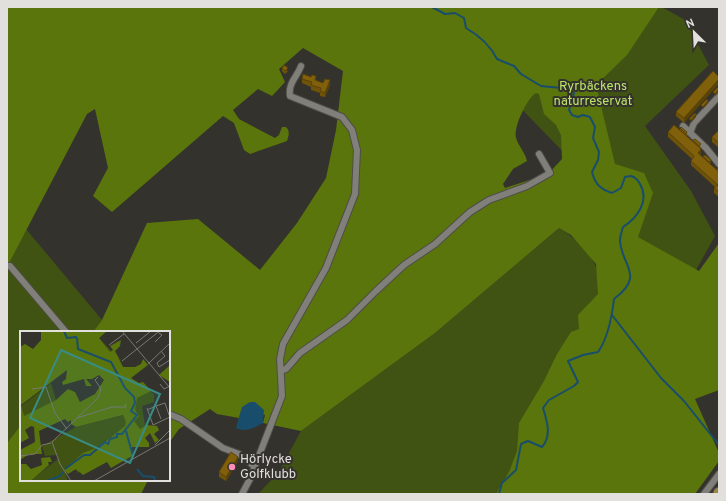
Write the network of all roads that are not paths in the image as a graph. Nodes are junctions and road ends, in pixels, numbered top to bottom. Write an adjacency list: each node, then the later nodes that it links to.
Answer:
1 (301, 66): 9 (street)
2 (719, 96): 4 (street)
3 (683, 126): 4 (street)
4 (690, 133): 6 (street)
5 (539, 154): 9 (street)
6 (719, 164)
7 (7, 266): 8 (street)
8 (65, 331)
9 (282, 370): 11 (street)
10 (170, 414): 11 (street)
11 (254, 467): 13 (street)
12 (719, 474): 14 (street)
13 (242, 494)
14 (704, 494)

